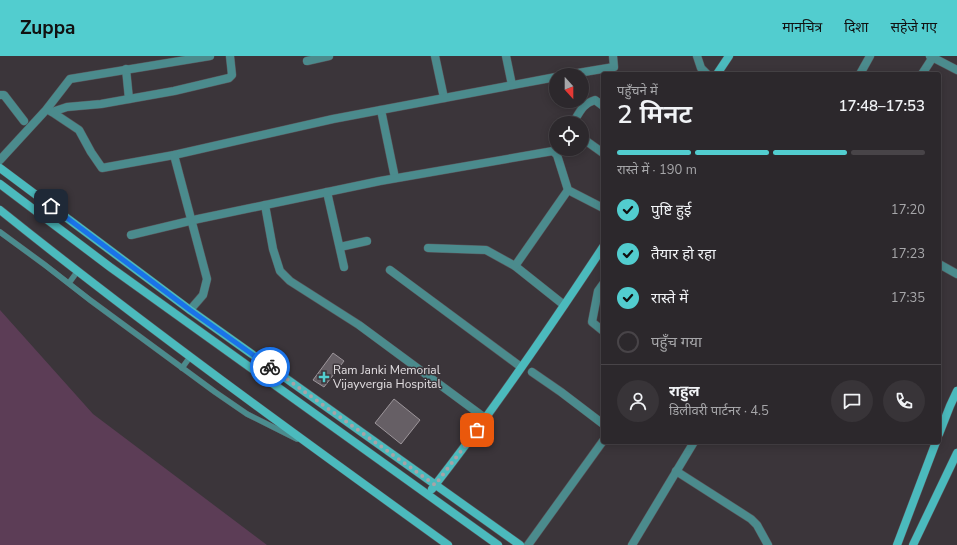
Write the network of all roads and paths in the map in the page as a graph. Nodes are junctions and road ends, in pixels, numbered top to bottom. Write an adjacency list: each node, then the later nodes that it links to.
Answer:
1 (153, 56): 13 (street)
2 (210, 56): 13 (street)
3 (230, 56): 26 (street)
4 (328, 56): 12 (street)
5 (435, 56): 25 (street)
6 (506, 56): 23 (street)
7 (613, 56): 15 (street)
8 (697, 56): 17 (street)
9 (729, 56): 18 (main road)
10 (870, 56): 19 (street)
11 (931, 57): 16 (street); 20 (street)
12 (308, 61)
13 (154, 65): 14 (street)
14 (126, 69): 26 (street); 29 (street)
15 (614, 70): 21 (street)
16 (957, 70)
17 (705, 72)
18 (718, 72)
19 (861, 72)
20 (923, 72)
21 (589, 73)
22 (549, 78): 23 (street)
23 (512, 85): 25 (street)
24 (0, 95): 31 (street)
25 (444, 98): 28 (street)
26 (129, 99): 29 (street)
27 (601, 104): 30 (street)
28 (381, 110): 34 (street); 37 (street)
29 (49, 111): 34 (street); 35 (street)
30 (578, 116)
31 (24, 121)
32 (589, 143): 33 (street)
33 (601, 152)
34 (174, 155): 44 (street)
35 (0, 160)
36 (0, 168): 60 (main road)
37 (395, 178): 39 (street); 40 (street)
38 (0, 184): 61 (main road)
39 (568, 190): 42 (street); 52 (street)
40 (328, 192): 41 (street); 48 (street)
41 (265, 205): 44 (street); 68 (street)
42 (601, 207)
43 (0, 210): 55 (main road)
44 (191, 220): 46 (street); 60 (street)
45 (0, 232): 57 (lane)
46 (131, 235)
47 (367, 241): 48 (street)
48 (340, 247): 53 (street)
49 (428, 248): 52 (street)
50 (601, 250): 59 (main road)
51 (941, 265): 56 (street)
52 (515, 266): 59 (street)
53 (344, 267)
54 (390, 270): 64 (street)
55 (77, 272): 57 (lane); 63 (main road)
56 (957, 274)
57 (69, 283): 65 (lane)
58 (601, 287): 62 (street)
59 (564, 305): 64 (main road)
60 (190, 310): 61 (main road); 77 (main road)
61 (182, 319): 78 (main road)
62 (601, 329)
63 (190, 356): 65 (lane); 71 (main road)
64 (521, 367): 68 (main road)
65 (182, 368): 71 (lane)
66 (532, 372): 69 (street)
67 (957, 391): 70 (main road)
68 (485, 418): 77 (main road)
69 (601, 422)
70 (941, 429)
71 (308, 444): 79 (main road)
72 (601, 444): 82 (street)
73 (693, 444): 76 (street)
74 (935, 444): 85 (main road)
75 (957, 453): 86 (main road)
76 (676, 471): 83 (street); 84 (street)
77 (435, 485): 78 (main road); 81 (main road)
78 (428, 494): 80 (main road)
79 (448, 545)
80 (498, 545)
81 (520, 545)
82 (528, 545)
83 (632, 545)
84 (768, 545)
85 (897, 545)
86 (913, 545)

